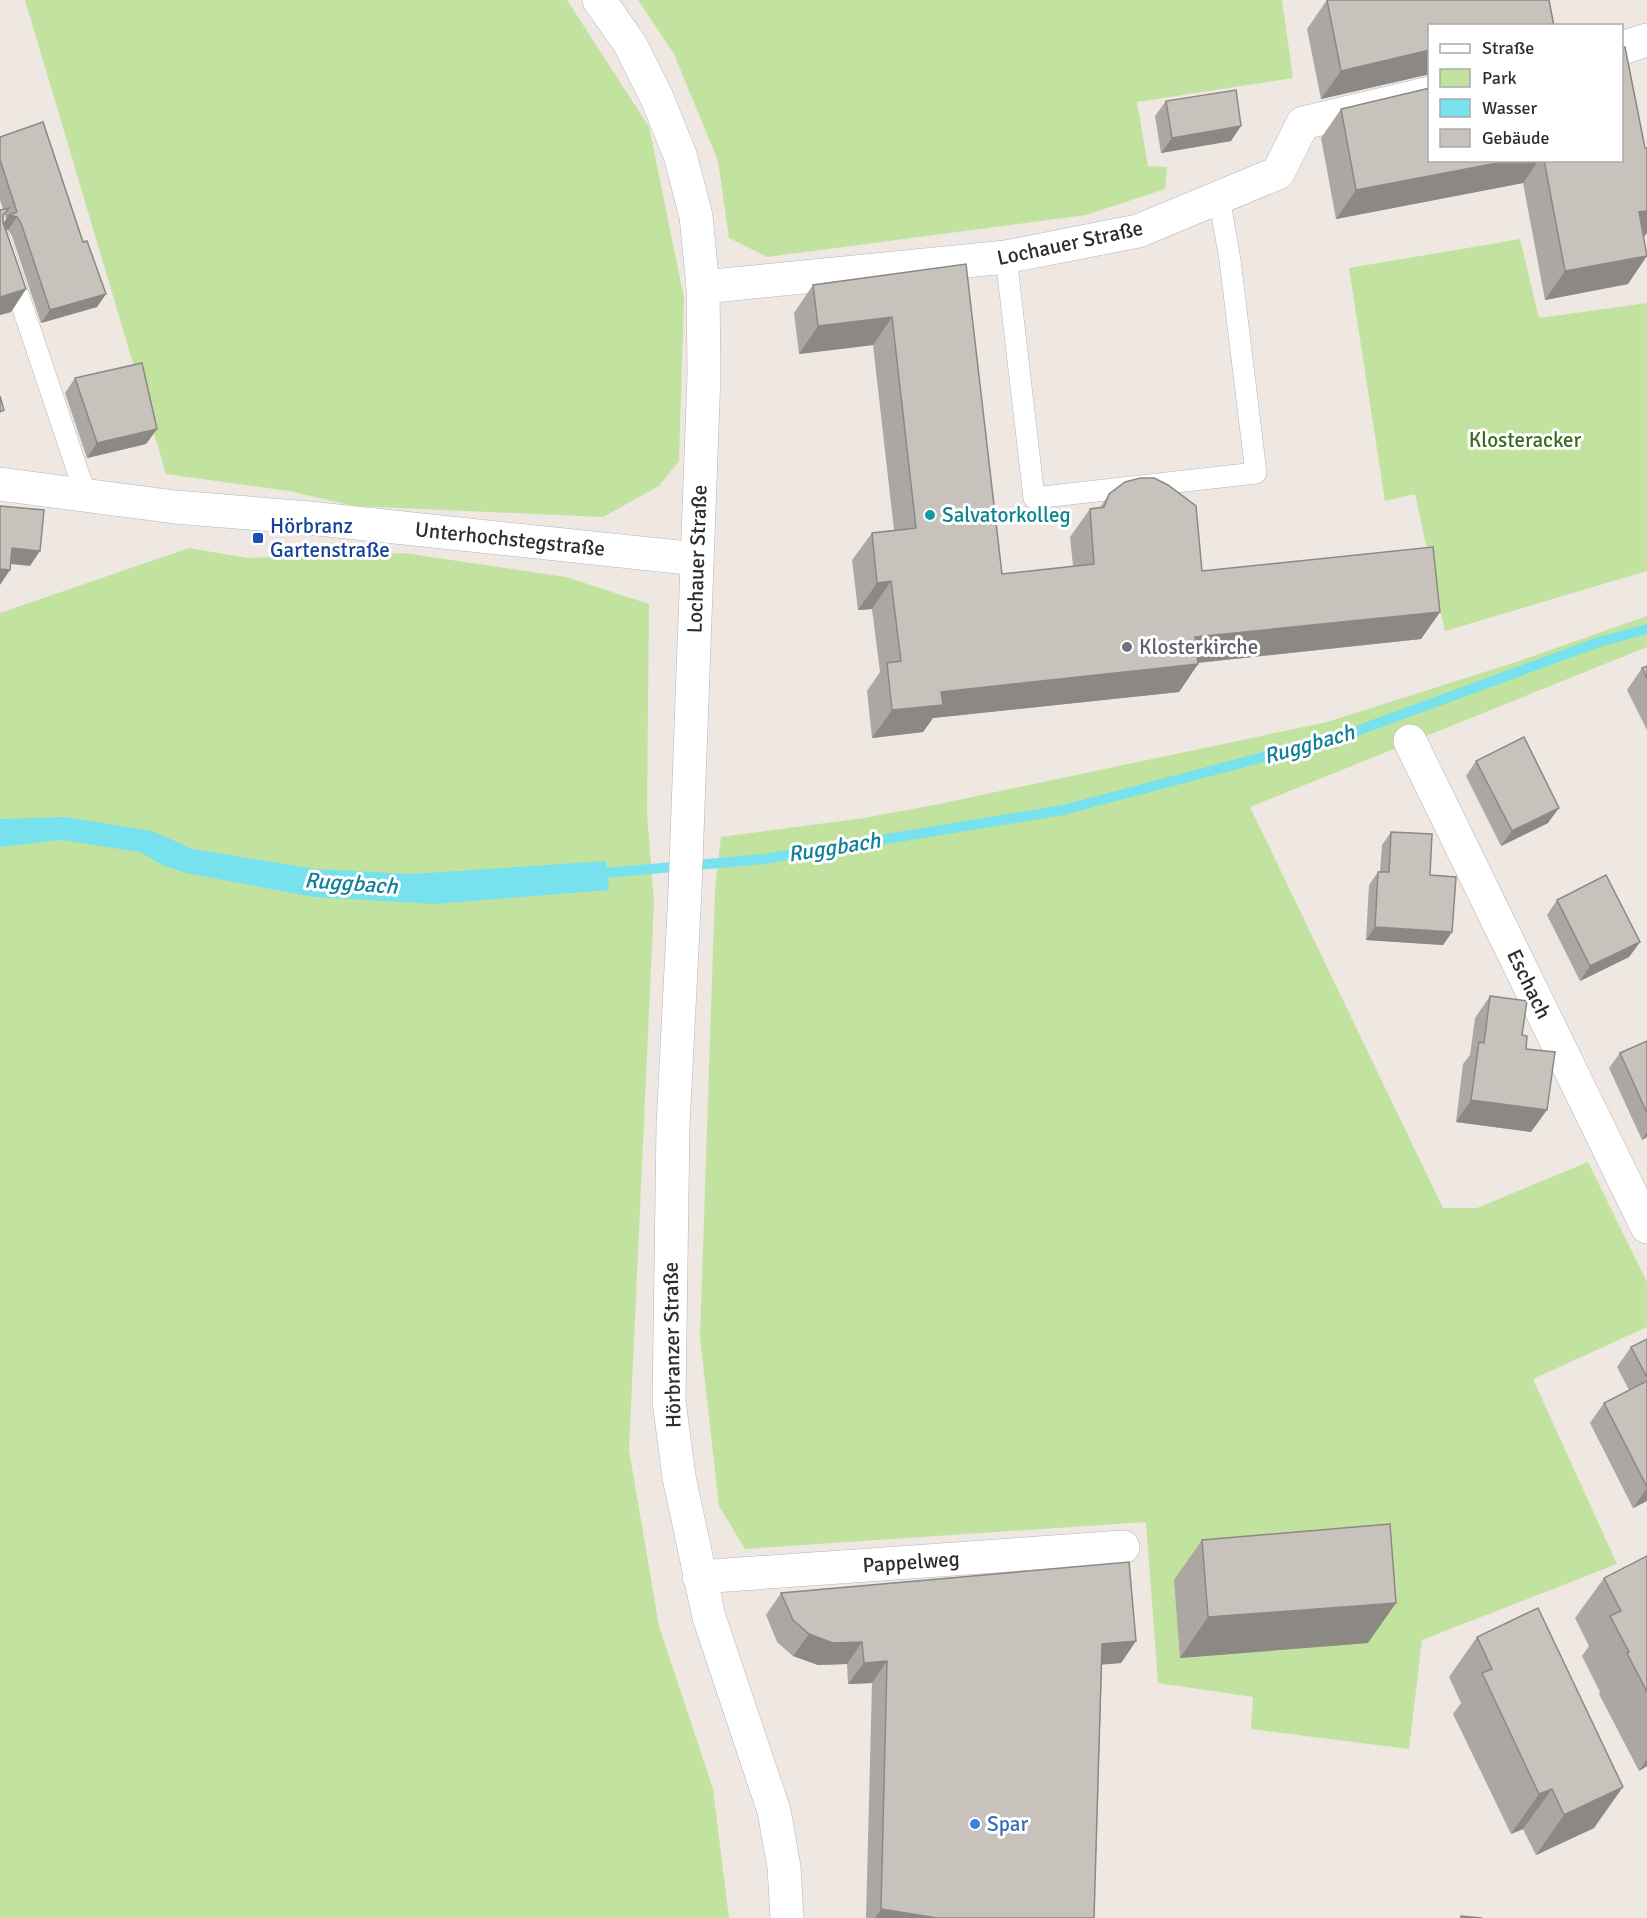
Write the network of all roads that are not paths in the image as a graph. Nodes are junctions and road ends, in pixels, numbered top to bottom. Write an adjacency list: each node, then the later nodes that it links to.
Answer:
1 (599, 0): 8 (street, Lochauer Straße)
2 (1647, 40): 3 (street)
3 (1623, 48)
4 (1428, 93): 5 (street, Lochauer Straße)
5 (1219, 197): 7 (street, Lochauer Straße); 7 (lane)
6 (0, 240): 10 (lane)
7 (1006, 258): 8 (street, Lochauer Straße)
8 (703, 287): 11 (street, Lochauer Straße)
9 (0, 484): 10 (street, Unterhochstegstraße)
10 (86, 495): 11 (street, Unterhochstegstraße)
11 (697, 559): 13 (street, Lochauer Straße)
12 (1410, 741): 14 (street, Eschach)
13 (687, 830): 16 (street, Hörbranzer Straße)
14 (1647, 1227)
15 (1123, 1547): 16 (street, Pappelweg)
16 (699, 1577): 17 (street, Hörbranzer Straße)
17 (787, 1918)

